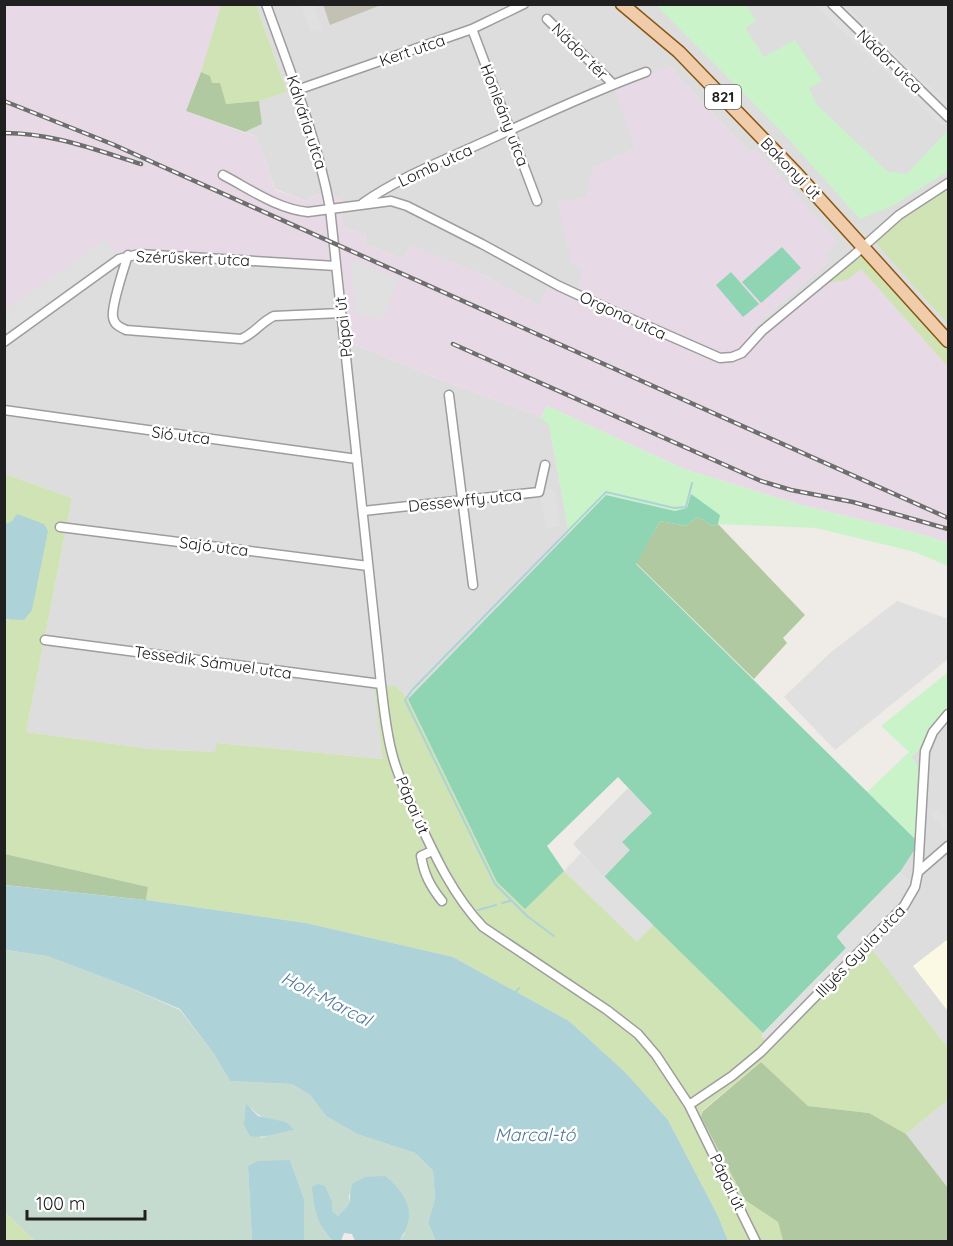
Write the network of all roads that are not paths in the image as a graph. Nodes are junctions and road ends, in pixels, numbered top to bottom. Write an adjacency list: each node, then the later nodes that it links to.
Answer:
1 (266, 4): 9 (street, Kálvária utca)
2 (524, 4): 6 (street, Kert utca)
3 (622, 4): 18 (main road, Bakonyi út / 821)
4 (832, 4): 10 (street, Nádor utca)
5 (547, 19): 8 (street, Nádor tér)
6 (472, 29): 9 (street, Kert utca); 11 (street, Honleány utca)
7 (646, 72): 8 (street, Lomb utca)
8 (613, 84): 11 (street, Lomb utca)
9 (297, 90): 16 (street, Kálvária utca)
10 (948, 117)
11 (511, 130): 14 (street, Honleány utca); 15 (street, Lomb utca)
12 (223, 175): 16 (street, Lomb utca)
13 (948, 183): 18 (street, Orgona utca)
14 (537, 201)
15 (360, 205): 16 (street, Lomb utca); 18 (street, Orgona utca)
16 (330, 208): 17 (street, Kálvária utca)
17 (335, 243): 20 (street, Pápai út)
18 (863, 247): 22 (main road, Bakonyi út / 821)
19 (128, 255): 20 (street, Szérűskert utca); 21 (street); 23 (street, Szérűskert utca)
20 (336, 266): 21 (street, Pápai út)
21 (341, 313): 26 (street, Pápai út)
22 (948, 341)
23 (4, 342)
24 (449, 395): 28 (street)
25 (4, 410): 26 (street, Sió utca)
26 (357, 459): 29 (street, Pápai út)
27 (545, 465): 28 (street, Dessewffy utca)
28 (464, 500): 29 (street, Dessewffy utca); 32 (street)
29 (363, 511): 31 (street, Pápai út)
30 (60, 526): 31 (street, Sajó utca)
31 (368, 566): 34 (street, Pápai út)
32 (473, 585)
33 (45, 640): 34 (street, Tessedik Sámuel utca)
34 (381, 684): 37 (street, Pápai út)
35 (948, 714): 38 (street, Illyés Gyula utca)
36 (948, 846): 38 (street)
37 (432, 851): 39 (street); 40 (street, Pápai út)
38 (918, 873): 40 (street, Illyés Gyula utca)
39 (442, 901)
40 (689, 1105): 41 (street, Pápai út)
41 (756, 1242)

